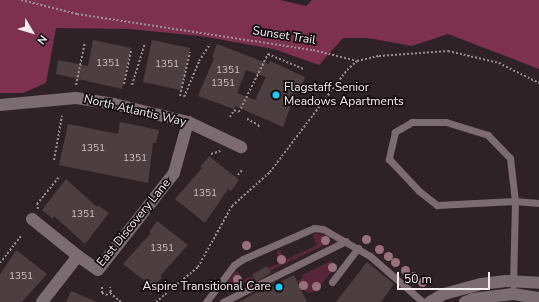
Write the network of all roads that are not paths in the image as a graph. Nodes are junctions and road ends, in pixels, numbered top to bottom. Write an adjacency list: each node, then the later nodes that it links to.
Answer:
1 (0, 106): 2 (street, North Atlantis Way)
2 (188, 122): 3 (street, North Atlantis Way); 9 (street, East Discovery Lane)
3 (241, 147)
4 (514, 201): 4 (lane); 5 (lane); 10 (lane)
5 (539, 203)
6 (35, 215): 9 (street)
7 (346, 241): 8 (lane); 16 (lane); 17 (lane)
8 (358, 248): 11 (lane); 18 (lane)
9 (78, 256): 15 (street, East Discovery Lane)
10 (513, 281): 12 (street); 13 (lane); 19 (street)
11 (332, 282)
12 (539, 283)
13 (513, 294): 14 (street); 20 (street)
14 (539, 298)
15 (42, 302)
16 (206, 302)
17 (223, 302)
18 (423, 302)
19 (430, 302)
20 (465, 302)

